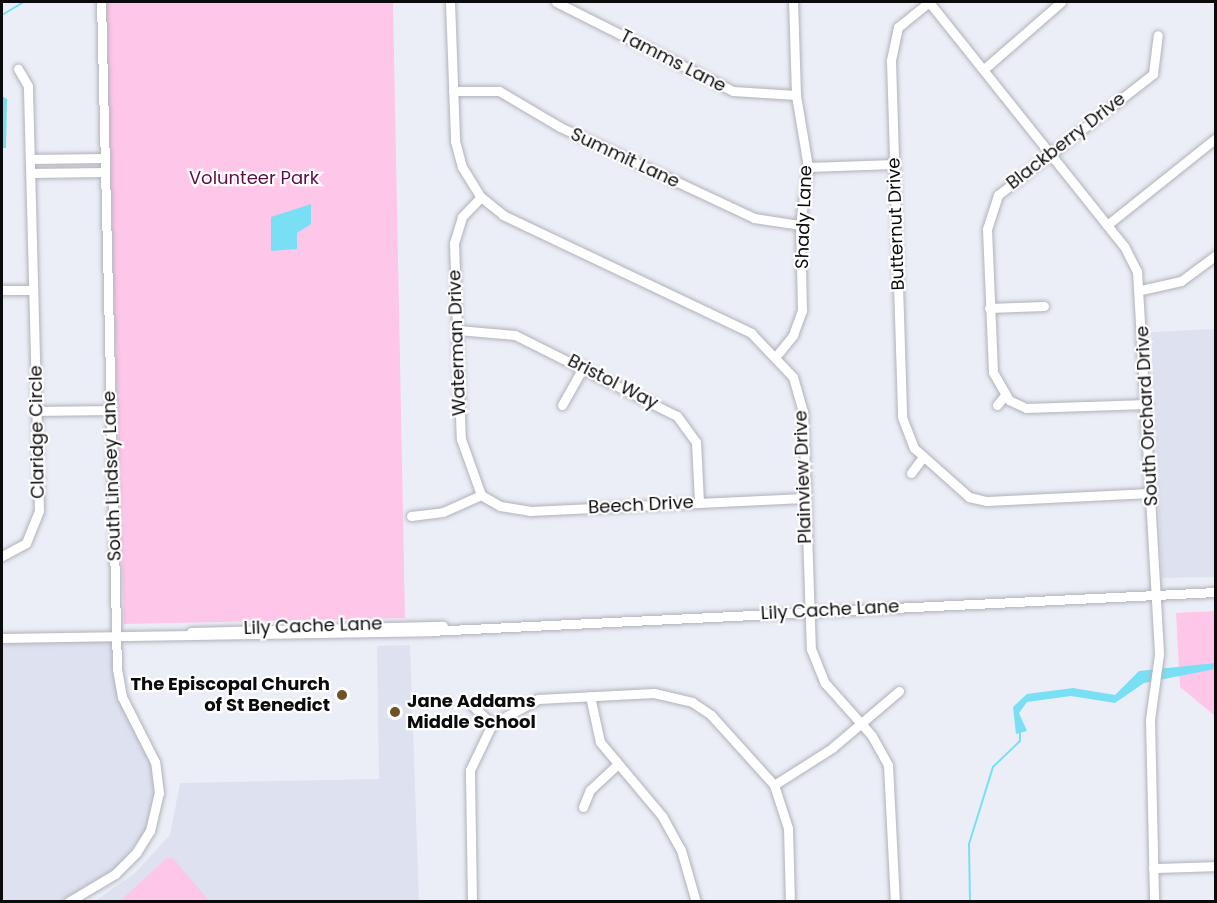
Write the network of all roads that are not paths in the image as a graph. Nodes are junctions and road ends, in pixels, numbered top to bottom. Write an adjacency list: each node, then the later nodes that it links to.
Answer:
1 (101, 2): 14 (street, South Lindsey Lane)
2 (450, 2): 10 (street, Plainview Drive)
3 (556, 2): 11 (street, Tamms Lane)
4 (793, 2): 11 (street, Shady Lane)
5 (929, 2): 9 (street, South Orchard Drive); 16 (street, Butternut Drive)
6 (1061, 2): 9 (street)
7 (1158, 35): 13 (street, Blackberry Drive)
8 (18, 69): 15 (street, Claridge Circle)
9 (984, 69): 13 (street, South Orchard Drive)
10 (453, 91): 20 (street, Plainview Drive); 21 (street, Summit Lane)
11 (796, 95): 17 (street, Shady Lane)
12 (1215, 138): 22 (street)
13 (1049, 153): 22 (street, South Orchard Drive); 28 (street, Blackberry Drive)
14 (104, 158): 15 (street); 18 (street, South Lindsey Lane)
15 (30, 159): 19 (street, Claridge Circle)
16 (894, 164): 17 (street); 38 (street, Butternut Drive)
17 (808, 166): 21 (street, Shady Lane)
18 (105, 172): 19 (street); 36 (street, South Lindsey Lane)
19 (30, 173): 25 (street, Claridge Circle)
20 (481, 197): 29 (street, Waterman Drive); 30 (street, Plainview Drive)
21 (800, 225): 30 (street, Shady Lane)
22 (1107, 225): 26 (street, South Orchard Drive)
23 (1215, 255): 26 (street)
24 (2, 290): 25 (street)
25 (33, 290): 37 (street, Claridge Circle)
26 (1141, 290): 33 (street, South Orchard Drive)
27 (1044, 306): 28 (street)
28 (989, 308): 32 (street, Blackberry Drive)
29 (458, 330): 31 (street, Bristol Way); 41 (street, Waterman Drive)
30 (777, 355): 42 (street, Plainview Drive)
31 (584, 366): 34 (street); 43 (street, Bristol Way)
32 (1005, 395): 33 (street); 35 (street)
33 (1147, 404): 40 (street, South Orchard Drive)
34 (562, 405)
35 (997, 405)
36 (110, 410): 37 (street); 49 (street, South Lindsey Lane)
37 (37, 411): 45 (street, Claridge Circle)
38 (923, 457): 39 (street); 40 (street, Butternut Drive)
39 (911, 473)
40 (1150, 493): 47 (street, South Orchard Drive)
41 (481, 495): 43 (street, Beech Drive); 44 (street)
42 (804, 498): 43 (street, Beech Drive); 48 (street, Plainview Drive)
43 (699, 502)
44 (411, 516)
45 (2, 556)
46 (1215, 592): 47 (street, Lily Cache Lane)
47 (1156, 595): 48 (street, Lily Cache Lane); 62 (street, South Orchard Drive)
48 (809, 610): 49 (street, Lily Cache Lane); 57 (street, Plainview Drive)
49 (117, 635): 50 (street, Lily Cache Lane); 63 (street, South Lindsey Lane)
50 (2, 638)
51 (899, 691): 57 (street)
52 (699, 693): 54 (street)
53 (590, 696): 54 (street); 56 (street); 58 (street)
54 (692, 702): 59 (street)
55 (471, 704): 56 (street)
56 (492, 724): 64 (street)
57 (861, 724): 59 (street); 67 (street, Plainview Drive)
58 (616, 766): 60 (street); 65 (street)
59 (774, 785): 66 (street)
60 (583, 807)
61 (1215, 866): 62 (street)
62 (1153, 868): 68 (street, South Orchard Drive)
63 (68, 902)
64 (472, 902)
65 (696, 902)
66 (790, 902)
67 (895, 902)
68 (1154, 902)

